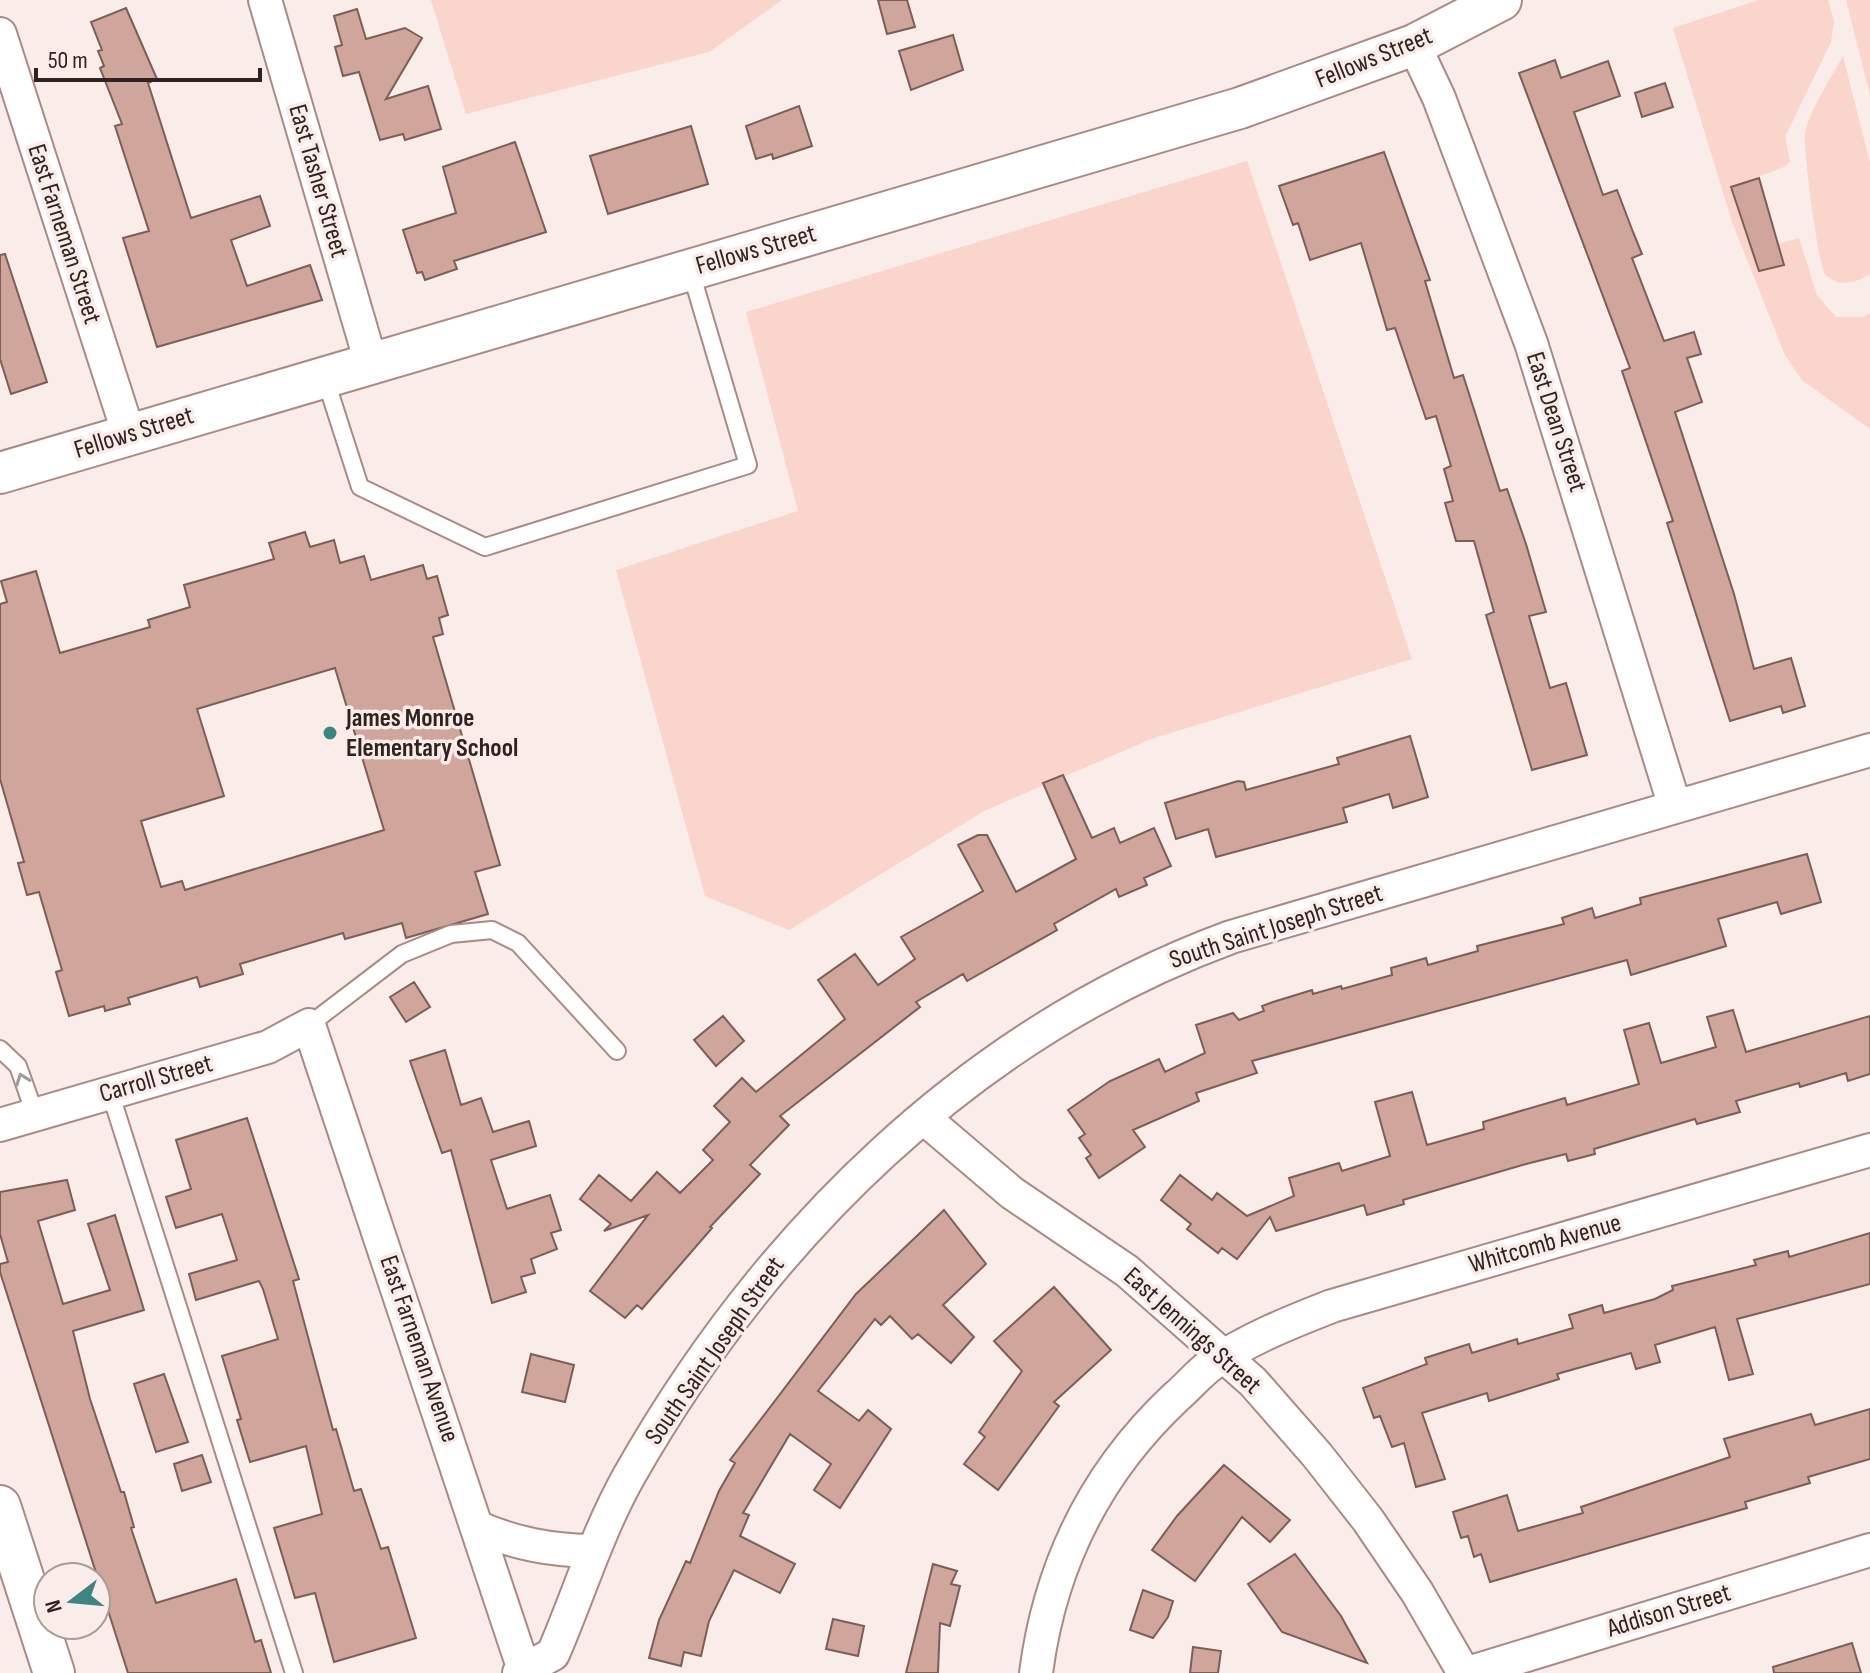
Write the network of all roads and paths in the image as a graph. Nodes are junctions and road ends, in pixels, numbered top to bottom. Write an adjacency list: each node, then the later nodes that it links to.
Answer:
1 (265, 0): 6 (street, East Tasher Street)
2 (1489, 3): 4 (street, Fellows Street)
3 (0, 34): 8 (street, East Farneman Street)
4 (1414, 45): 5 (street, Fellows Street); 11 (street, East Dean Street)
5 (690, 269): 6 (street, Fellows Street); 7 (lane)
6 (371, 363): 7 (street, Fellows Street)
7 (325, 377): 8 (street, Fellows Street)
8 (129, 435): 9 (street, Fellows Street)
9 (0, 473)
10 (1870, 750): 11 (street, South Saint Joseph Street)
11 (1675, 807): 17 (street, South Saint Joseph Street)
12 (309, 1025): 14 (lane); 15 (street, Carroll Street); 22 (street, East Farneman Avenue)
13 (0, 1049): 16 (lane, one-way to 13)
14 (617, 1051)
15 (110, 1092): 16 (street, Carroll Street); 27 (lane)
16 (35, 1114): 18 (street, Carroll Street)
17 (924, 1118): 20 (street, East Jennings Street); 24 (street, South Saint Joseph Street)
18 (0, 1125)
19 (1870, 1150): 20 (street, Whitcomb Avenue)
20 (1227, 1356): 28 (street); 29 (street, East Jennings Street)
21 (0, 1506): 26 (street)
22 (479, 1528): 24 (street); 25 (street, East Farneman Avenue)
23 (1870, 1550): 29 (street, Addison Street)
24 (591, 1551): 25 (street, South Saint Joseph Street)
25 (523, 1672)
26 (54, 1673)
27 (294, 1673)
28 (1036, 1673)
29 (1466, 1673)

